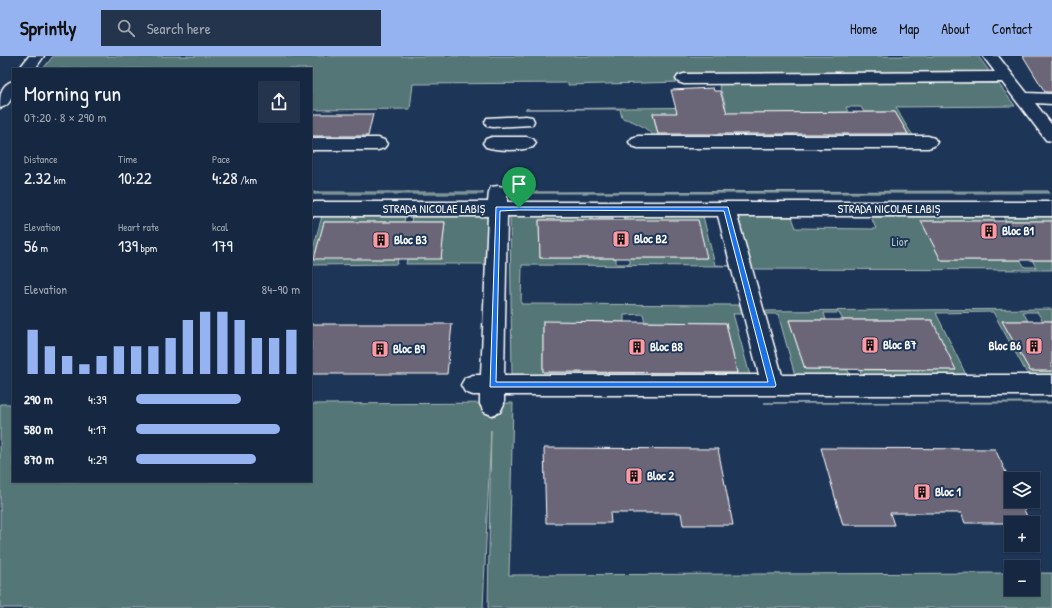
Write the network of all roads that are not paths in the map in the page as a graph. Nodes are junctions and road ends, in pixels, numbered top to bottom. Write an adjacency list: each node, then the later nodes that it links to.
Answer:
1 (37, 56): 3 (street)
2 (990, 56): 4 (street)
3 (28, 68)
4 (1006, 77): 5 (street); 7 (street)
5 (684, 79)
6 (12, 87): 9 (street)
7 (1021, 96): 8 (street); 12 (street)
8 (1052, 99)
9 (0, 103)
10 (526, 121): 11 (street)
11 (493, 122)
12 (1052, 136)
13 (638, 142): 14 (street)
14 (928, 142)
15 (492, 143): 16 (street)
16 (527, 143)
17 (312, 144): 18 (street)
18 (378, 144)
19 (498, 200): 20 (street, STRADA NICOLAE LABIȘ); 21 (street, STRADA NICOLAE LABIȘ); 23 (street)
20 (312, 208)
21 (726, 209): 22 (street, STRADA NICOLAE LABIȘ); 23 (street)
22 (1052, 209)
23 (773, 385): 24 (street)
24 (1052, 385)

